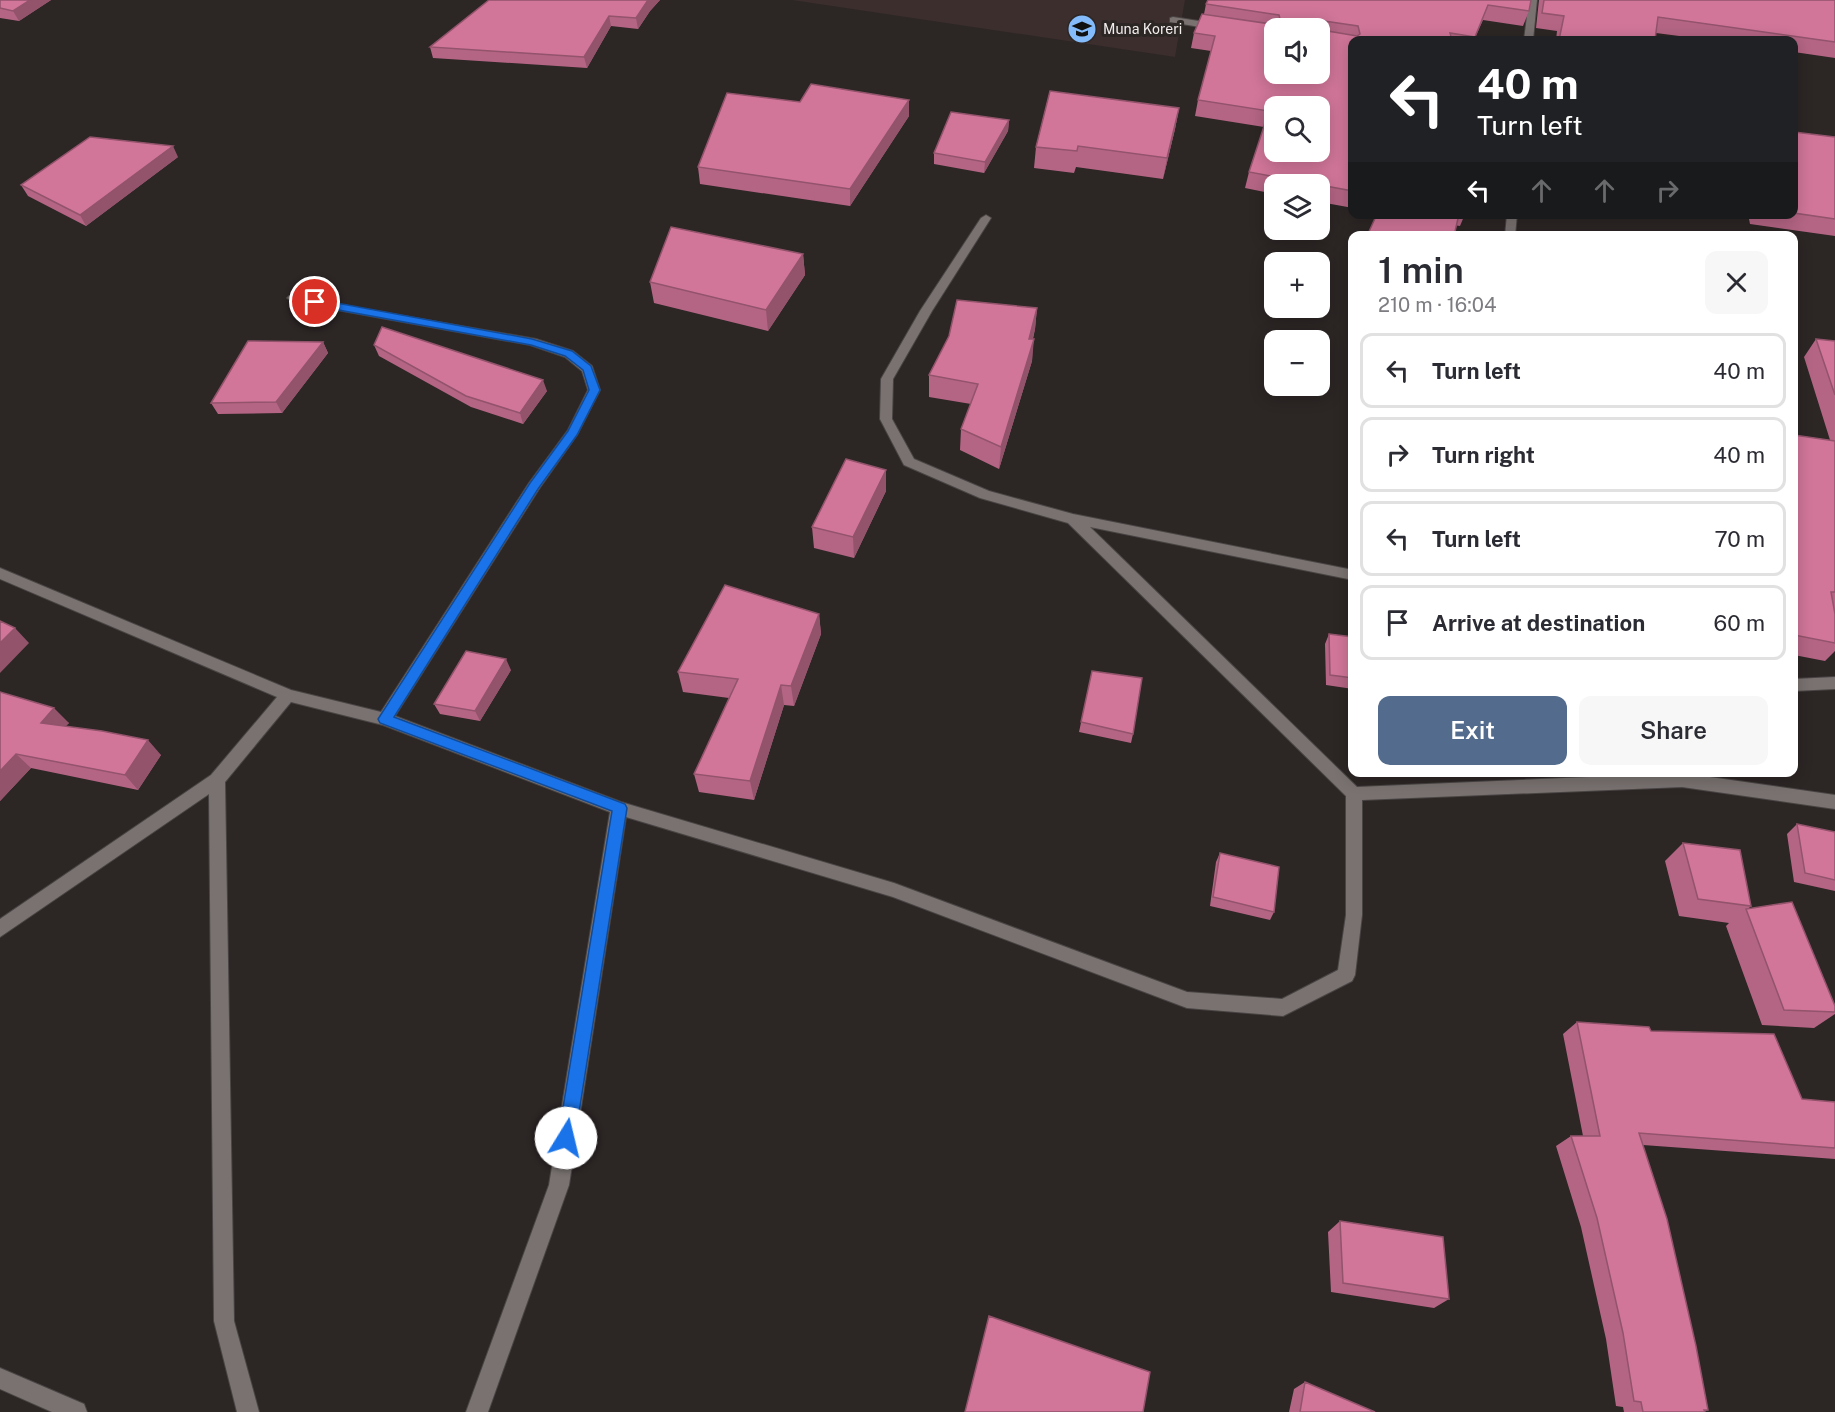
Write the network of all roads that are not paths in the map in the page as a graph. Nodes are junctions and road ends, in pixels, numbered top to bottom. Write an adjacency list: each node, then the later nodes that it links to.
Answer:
1 (1533, 0): 4 (street)
2 (1173, 20): 3 (street)
3 (1230, 28)
4 (1529, 36)
5 (986, 218): 7 (street)
6 (293, 298): 13 (street)
7 (1073, 519): 9 (street); 15 (street)
8 (0, 573): 12 (street)
9 (1348, 574)
10 (1835, 683): 11 (street)
11 (1798, 685)
12 (288, 694): 13 (street); 14 (street)
13 (385, 719): 17 (street)
14 (217, 780): 18 (street); 21 (street)
15 (1354, 794): 16 (street); 17 (street)
16 (1835, 802)
17 (620, 808): 22 (street)
18 (0, 929)
19 (0, 1378): 20 (street)
20 (76, 1412)
21 (248, 1412)
22 (477, 1412)

